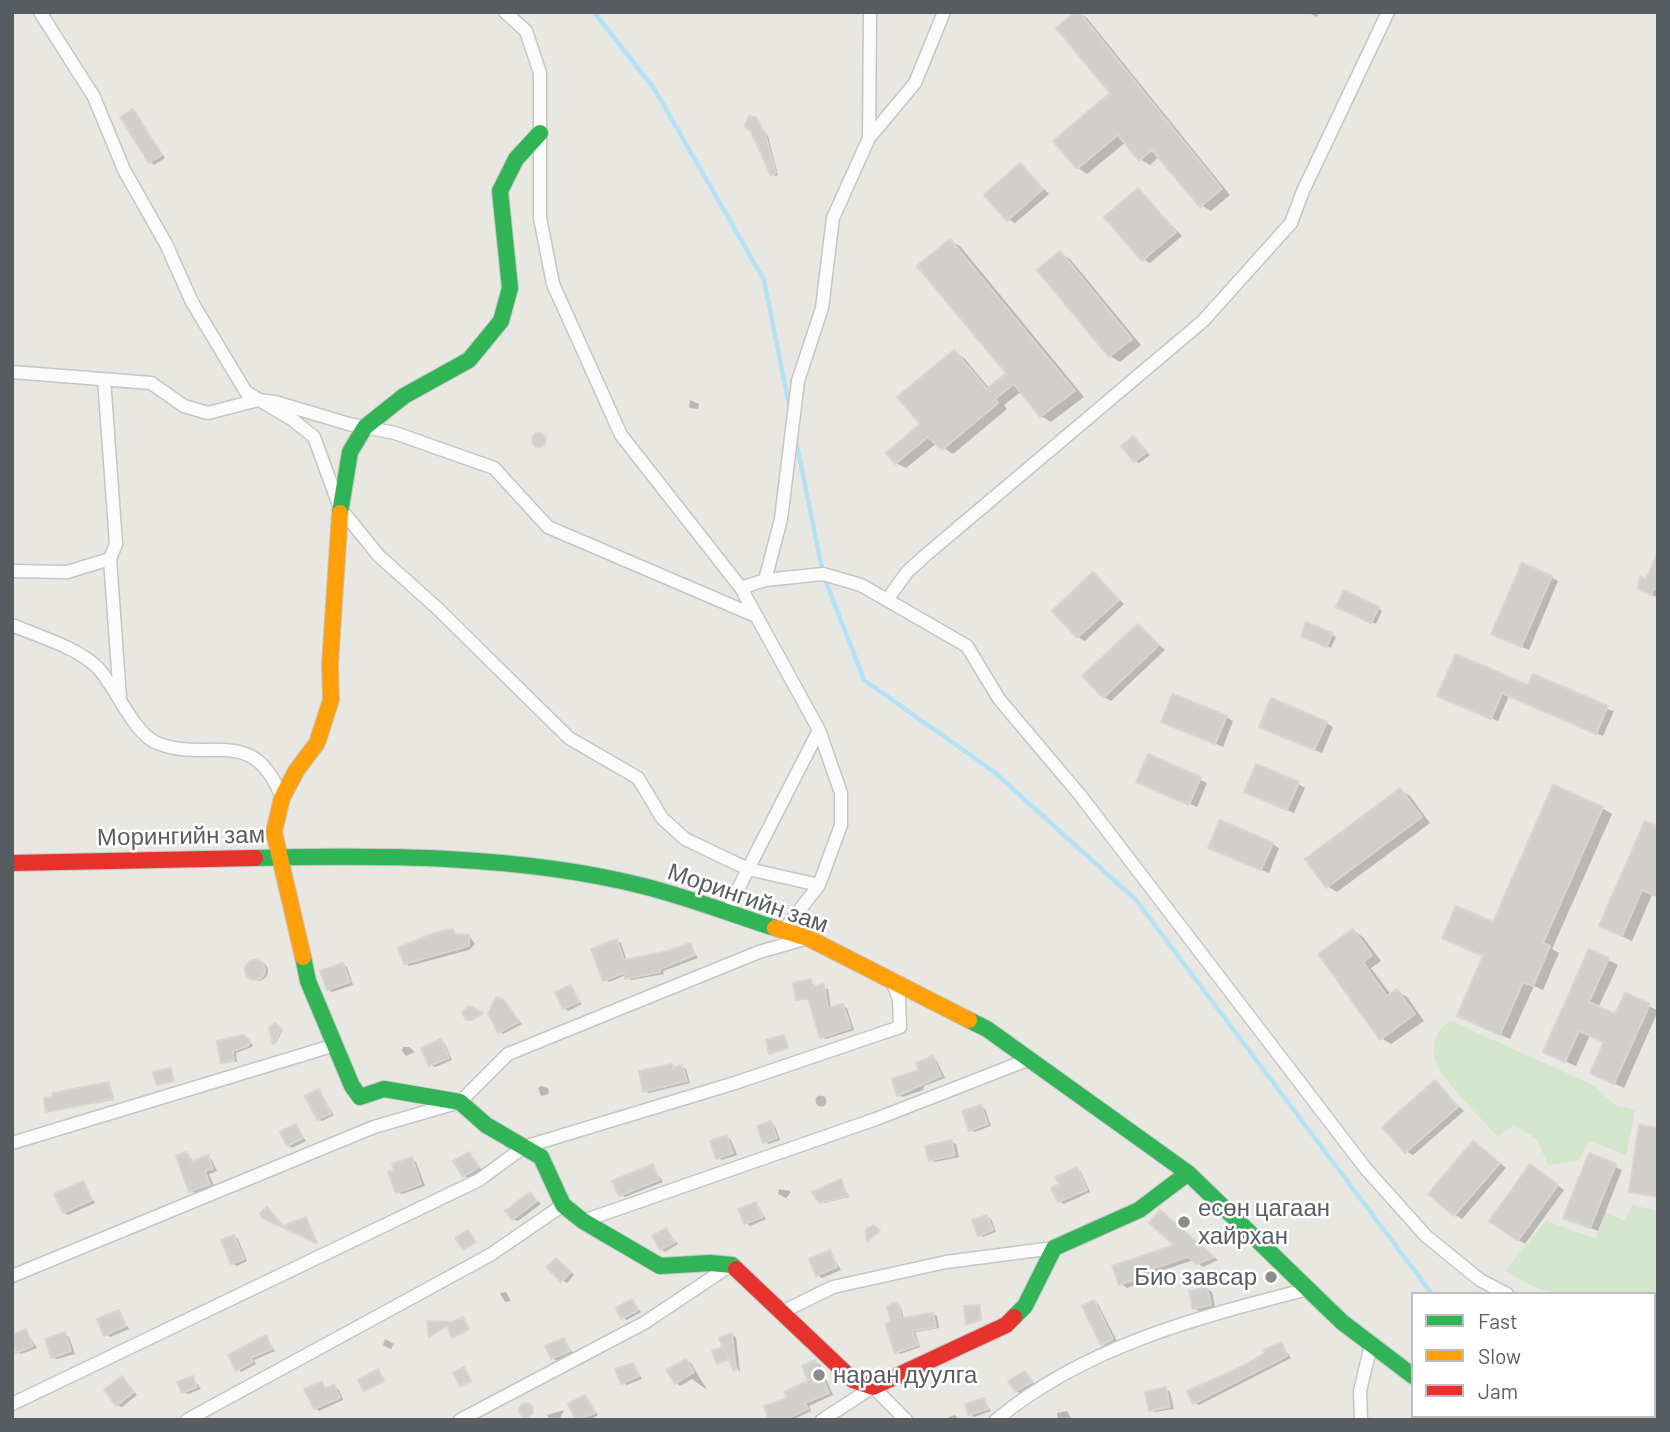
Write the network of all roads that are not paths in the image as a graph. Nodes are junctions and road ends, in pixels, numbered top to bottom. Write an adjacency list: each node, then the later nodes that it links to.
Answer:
1 (40, 12): 10 (street)
2 (505, 12): 6 (street)
3 (870, 12): 7 (street)
4 (944, 12): 7 (street)
5 (1388, 12): 17 (street)
6 (540, 133): 11 (street); 16 (street)
7 (869, 138): 15 (street)
8 (12, 372): 9 (street)
9 (104, 379): 10 (street); 13 (street)
10 (258, 400): 11 (street); 12 (street)
11 (365, 427): 12 (street); 18 (street)
12 (340, 508): 22 (street); 25 (street)
13 (110, 559): 14 (street); 20 (street)
14 (12, 571)
15 (765, 580): 16 (street); 17 (street)
16 (741, 588): 18 (street)
17 (887, 600): 43 (street)
18 (756, 616): 21 (street)
19 (12, 625): 20 (street)
20 (120, 699): 22 (street)
21 (818, 730): 25 (street); 26 (street)
22 (282, 798): 23 (street)
23 (279, 857): 24 (street, Морингийн зам); 27 (street, Морингийн зам); 31 (street)
24 (12, 863)
25 (748, 869): 26 (street); 27 (street)
26 (819, 885): 28 (street)
27 (727, 912): 28 (street, Морингийн зам)
28 (784, 930): 29 (street, Морингийн зам)
29 (808, 938): 30 (street, Морингийн зам); 33 (street)
30 (892, 981): 32 (street, Морингийн зам); 35 (street)
31 (335, 1045): 33 (street); 34 (street)
32 (1030, 1059): 36 (street, Морингийн зам); 38 (street)
33 (460, 1102): 35 (street); 41 (street)
34 (12, 1143)
35 (524, 1147): 37 (street); 48 (street)
36 (1188, 1173): 39 (street); 42 (street, Морингийн зам)
37 (563, 1205): 38 (street); 49 (street)
38 (583, 1221): 40 (street)
39 (1054, 1248): 44 (street); 47 (street)
40 (732, 1265): 44 (street); 50 (street)
41 (12, 1276)
42 (1308, 1289): 45 (street, Морингийн зам); 53 (street)
43 (1503, 1292)
44 (780, 1312): 47 (street)
45 (1371, 1345): 46 (street, Морингийн зам); 54 (street)
46 (1411, 1375)
47 (873, 1387): 51 (street); 52 (street)
48 (12, 1404)
49 (187, 1420)
50 (460, 1420)
51 (822, 1420)
52 (906, 1420)
53 (996, 1420)
54 (1361, 1420)

